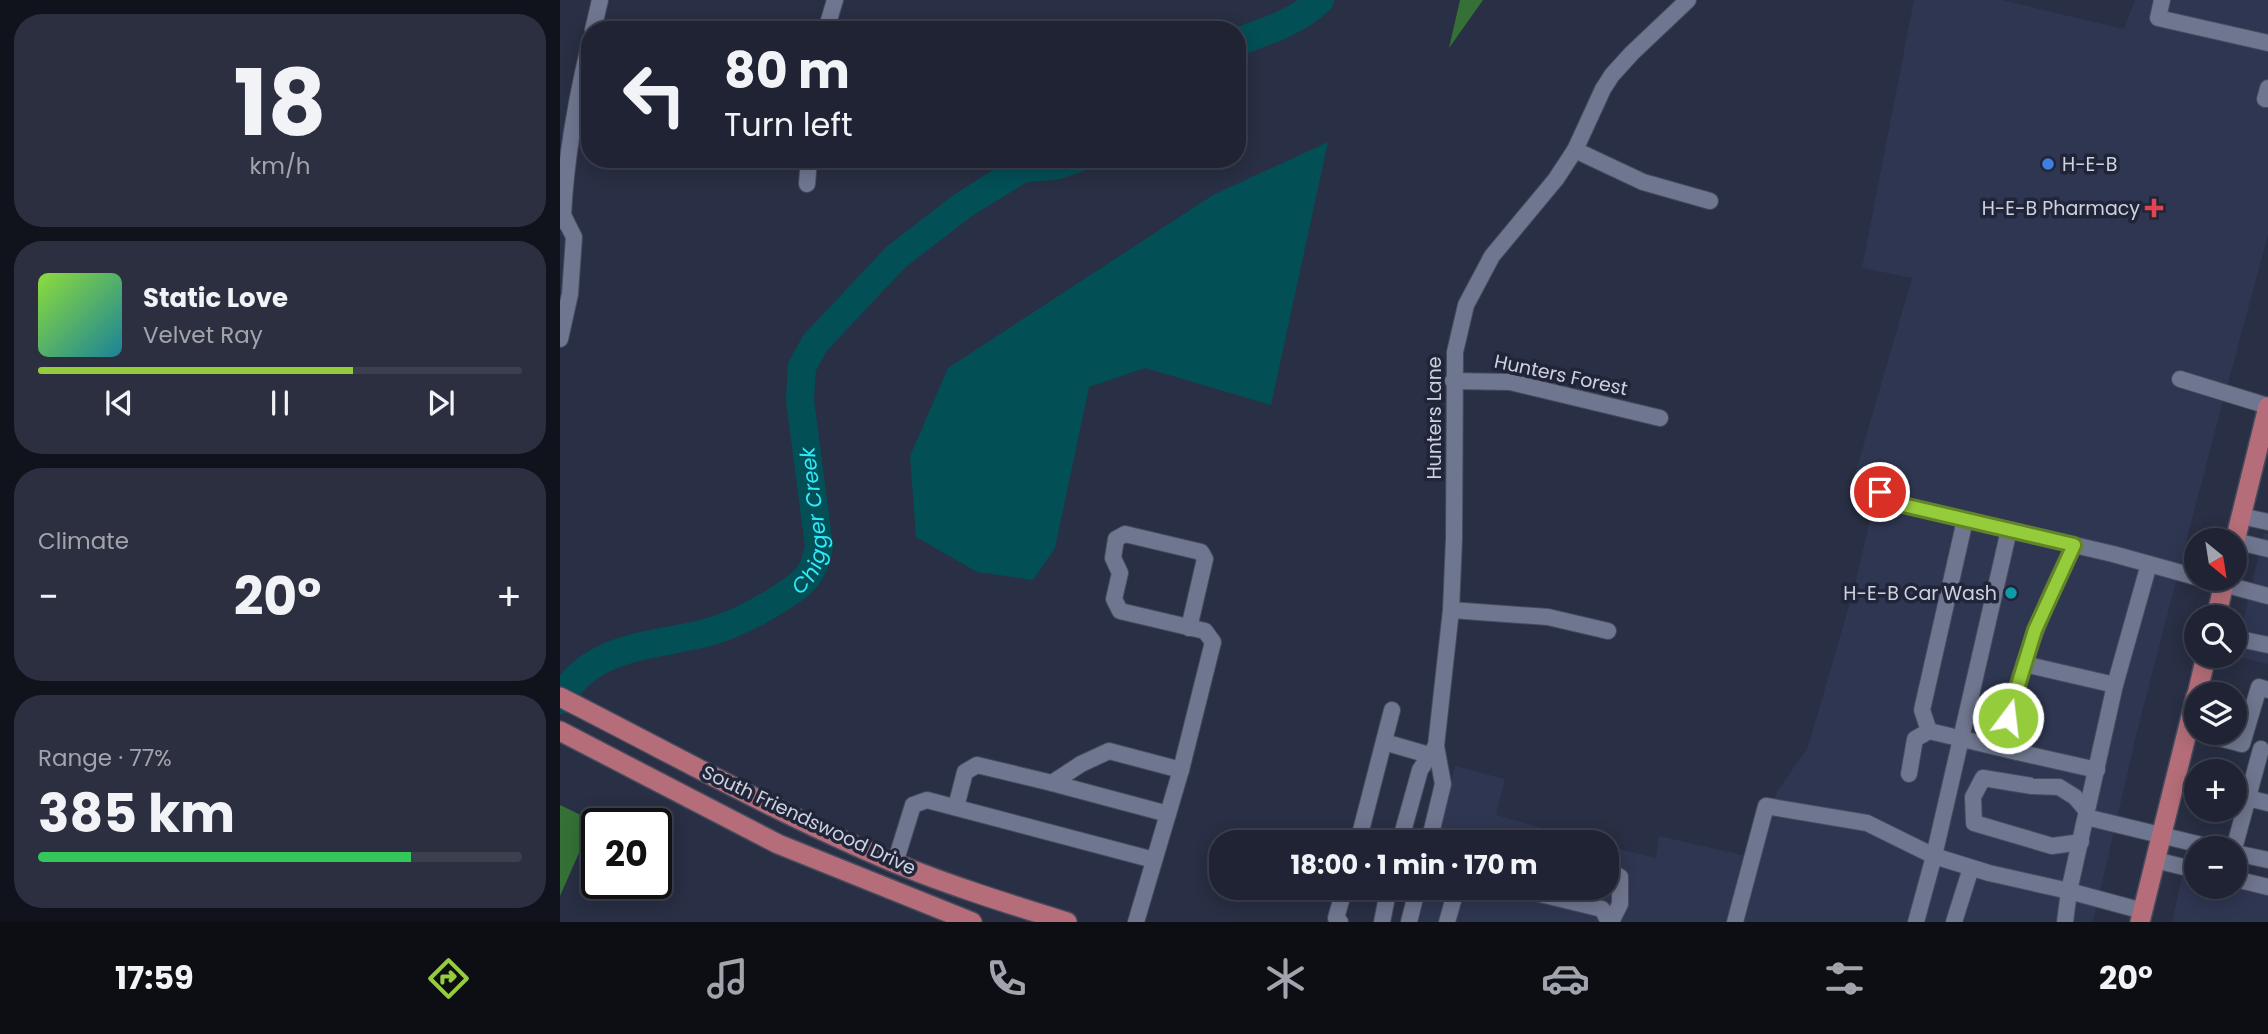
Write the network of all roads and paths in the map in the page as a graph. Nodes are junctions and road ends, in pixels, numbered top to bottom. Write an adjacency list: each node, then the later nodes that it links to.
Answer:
1 (600, 0): 5 (street)
2 (835, 0): 6 (street)
3 (1688, 0): 11 (street, Hunters Lane)
4 (2162, 0): 7 (street)
5 (595, 21)
6 (829, 21)
7 (2268, 43)
8 (581, 79): 15 (street)
9 (2268, 88): 10 (street)
10 (2268, 99)
11 (1574, 150): 14 (street); 18 (street, Hunters Lane)
12 (808, 168): 13 (street)
13 (807, 184)
14 (1710, 201)
15 (561, 218): 16 (street)
16 (560, 339)
17 (2180, 379): 19 (street)
18 (1453, 381): 20 (street, Hunters Forest); 34 (street, Hunters Lane)
19 (2268, 407): 22 (main road)
20 (1660, 418)
21 (1880, 492): 23 (street)
22 (2241, 516): 24 (street); 25 (main road)
23 (1965, 520): 26 (street); 46 (street)
24 (2268, 522)
25 (2238, 528)
26 (2009, 530): 28 (street); 47 (street)
27 (2247, 544): 29 (street)
28 (2074, 545): 30 (street); 39 (street)
29 (2268, 549)
30 (2148, 564): 31 (street); 40 (street)
31 (2184, 574)
32 (2247, 590): 33 (street)
33 (2268, 596)
34 (1451, 610): 36 (street); 52 (street, Hunters Lane)
35 (1189, 628): 35 (street); 54 (street)
36 (1608, 631)
37 (2247, 641): 38 (street)
38 (2268, 645)
39 (2024, 664): 40 (street); 53 (street)
40 (2115, 685): 55 (street)
41 (2268, 690): 44 (street)
42 (560, 697): 77 (main road, South Friendswood Drive)
43 (1392, 710): 48 (street)
44 (2247, 727)
45 (560, 731): 90 (main road, South Friendswood Drive)
46 (1929, 731): 47 (street); 56 (street)
47 (1962, 739): 53 (street); 73 (street)
48 (1384, 742): 52 (street); 66 (street)
49 (2189, 745): 57 (main road)
50 (2247, 745): 51 (street)
51 (2265, 749): 60 (street)
52 (1433, 750): 67 (street, Hunters Lane); 68 (street, Hunters Lane)
53 (2017, 752): 55 (street)
54 (1181, 770): 59 (street); 64 (street)
55 (2097, 770): 65 (street)
56 (1909, 774)
57 (2175, 779): 58 (street); 69 (main road)
58 (2184, 782)
59 (1052, 783): 63 (street); 64 (street)
60 (2247, 785)
61 (2247, 798): 62 (street)
62 (2268, 803)
63 (956, 807): 74 (street); 77 (street)
64 (1168, 814): 74 (street)
65 (2086, 814): 69 (street); 71 (street); 71 (street)
66 (1361, 830)
67 (1403, 830)
68 (1432, 830)
69 (2161, 836): 70 (street); 75 (main road)
70 (2184, 841)
71 (2081, 842): 83 (street)
72 (2247, 854): 76 (street)
73 (1934, 856): 79 (street); 98 (street); 99 (street)
74 (1154, 860): 92 (street)
75 (2155, 860): 78 (street); 89 (main road)
76 (2268, 860)
77 (895, 863): 91 (main road, South Friendswood Drive)
78 (2184, 867)
79 (1971, 868): 83 (street); 100 (street)
80 (1619, 876): 97 (street)
81 (2247, 882): 82 (street)
82 (2268, 887)
83 (2069, 891): 89 (street); 101 (street)
84 (1341, 900): 93 (street)
85 (1387, 900): 94 (street)
86 (1415, 900): 95 (street)
87 (1453, 900): 96 (street)
88 (1565, 900): 97 (street)
89 (2141, 916)
90 (972, 922)
91 (1067, 922)
92 (1136, 922)
93 (1340, 922)
94 (1382, 922)
95 (1409, 922)
96 (1447, 922)
97 (1610, 922)
98 (1735, 922)
99 (1916, 922)
100 (1954, 922)
101 (2065, 922)

